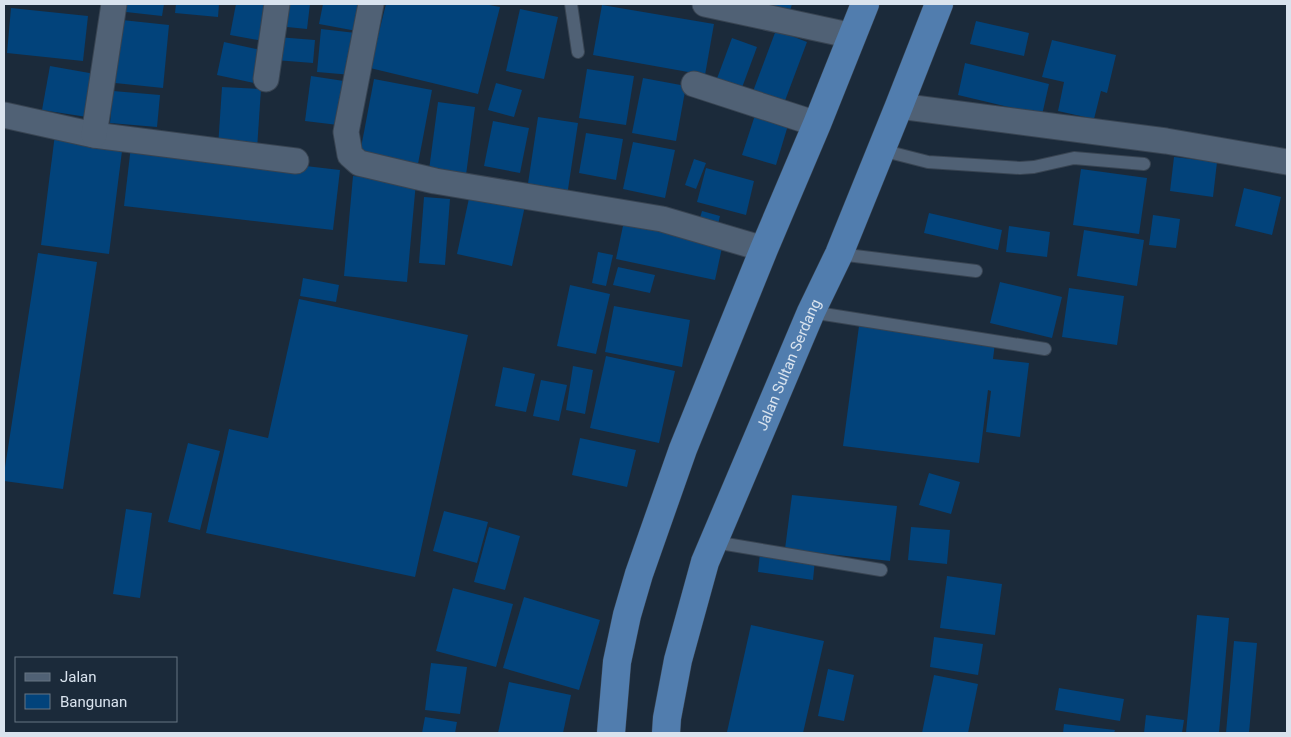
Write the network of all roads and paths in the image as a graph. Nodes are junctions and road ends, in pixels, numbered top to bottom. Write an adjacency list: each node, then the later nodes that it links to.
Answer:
1 (114, 4): 15 (street)
2 (277, 4): 10 (street)
3 (371, 4): 20 (street)
4 (571, 4): 9 (lane)
5 (705, 4): 8 (street)
6 (865, 4): 8 (highway)
7 (939, 4): 12 (highway, Jalan Sultan Serdang)
8 (853, 36): 14 (highway)
9 (578, 52)
10 (266, 79)
11 (694, 84): 14 (street)
12 (899, 106): 16 (highway, Jalan Sultan Serdang); 18 (street)
13 (4, 115): 15 (street)
14 (817, 124): 20 (highway)
15 (94, 135): 17 (street)
16 (881, 150): 19 (lane); 21 (highway, Jalan Sultan Serdang)
17 (296, 161)
18 (1287, 162)
19 (1144, 164)
20 (764, 250): 27 (highway)
21 (839, 254): 22 (lane); 23 (highway, Jalan Sultan Serdang)
22 (976, 271)
23 (811, 312): 24 (lane); 25 (highway, Jalan Sultan Serdang)
24 (1045, 349)
25 (714, 542): 26 (lane); 28 (highway, Jalan Sultan Serdang)
26 (881, 570)
27 (611, 733)
28 (666, 733)

